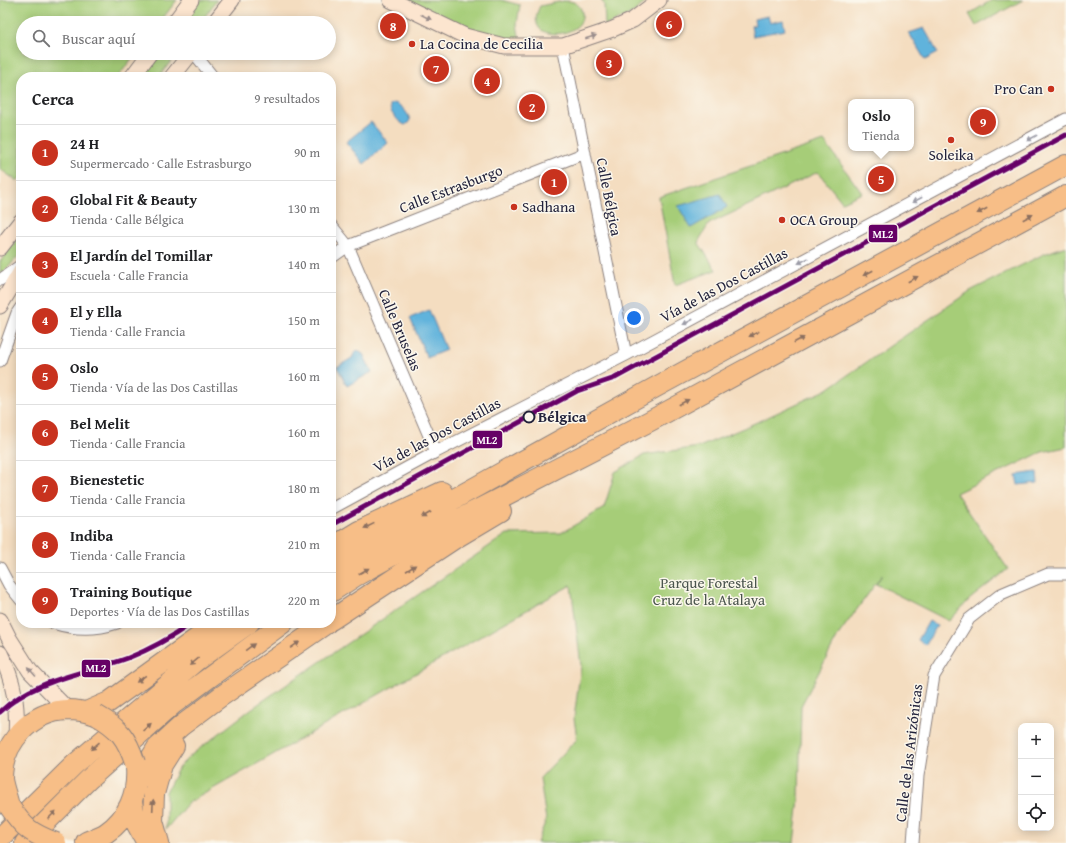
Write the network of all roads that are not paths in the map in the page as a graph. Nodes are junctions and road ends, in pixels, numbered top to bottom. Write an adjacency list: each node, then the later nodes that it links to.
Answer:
1 (191, 0): 5 (main road)
2 (232, 0): 6 (main road)
3 (391, 0): 7 (main road, one-way to 7)
4 (659, 0): 7 (main road, one-way to 4)
5 (179, 16)
6 (219, 16)
7 (563, 46): 15 (street, Calle Bélgica)
8 (145, 60): 11 (main road)
9 (187, 60): 12 (main road)
10 (199, 60): 13 (street)
11 (136, 72)
12 (176, 72)
13 (209, 72)
14 (1066, 119): 29 (street, Vía de las Dos Castillas, one-way to 29)
15 (585, 153): 20 (street, Calle Estrasburgo); 29 (street, Calle Bélgica)
16 (1066, 165): 31 (highway, one-way to 31)
17 (1066, 196): 32 (highway, one-way to 17)
18 (16, 227): 21 (main road)
19 (336, 231): 20 (street, Calle Bruselas)
20 (348, 246): 22 (street, Calle Estrasburgo); 33 (street, Calle Bruselas)
21 (0, 248)
22 (336, 254)
23 (16, 269): 25 (street)
24 (16, 279): 27 (main road)
25 (0, 280)
26 (16, 292): 27 (street)
27 (2, 302)
28 (16, 313): 30 (street)
29 (626, 355): 33 (street, Vía de las Dos Castillas)
30 (0, 361)
31 (656, 387): 35 (highway, one-way to 35); 36 (highway, one-way to 36)
32 (650, 421): 39 (highway, one-way to 32); 41 (highway, one-way to 32)
33 (436, 452): 34 (street, Vía de las Dos Castillas)
34 (336, 506)
35 (336, 545)
36 (336, 567)
37 (0, 568): 40 (street)
38 (1066, 574): 63 (street, Calle de las Arizónicas)
39 (336, 589)
40 (16, 594)
41 (336, 617)
42 (0, 620): 51 (main road, one-way to 42)
43 (78, 628): 44 (street)
44 (96, 628)
45 (211, 628): 51 (highway, one-way to 51)
46 (242, 628): 56 (highway, one-way to 56)
47 (276, 628): 57 (highway, one-way to 47)
48 (320, 628): 50 (highway, one-way to 48)
49 (0, 654): 52 (main road)
50 (206, 707): 53 (highway); 62 (highway, one-way to 50)
51 (83, 712): 52 (highway); 53 (highway, bridge)
52 (16, 737): 54 (highway)
53 (136, 772): 55 (highway)
54 (1, 782): 58 (highway, bridge)
55 (132, 801): 60 (highway); 61 (highway)
56 (0, 838)
57 (25, 843)
58 (56, 843): 59 (highway)
59 (59, 843)
60 (84, 843)
61 (147, 843)
62 (159, 843)
63 (913, 843)

